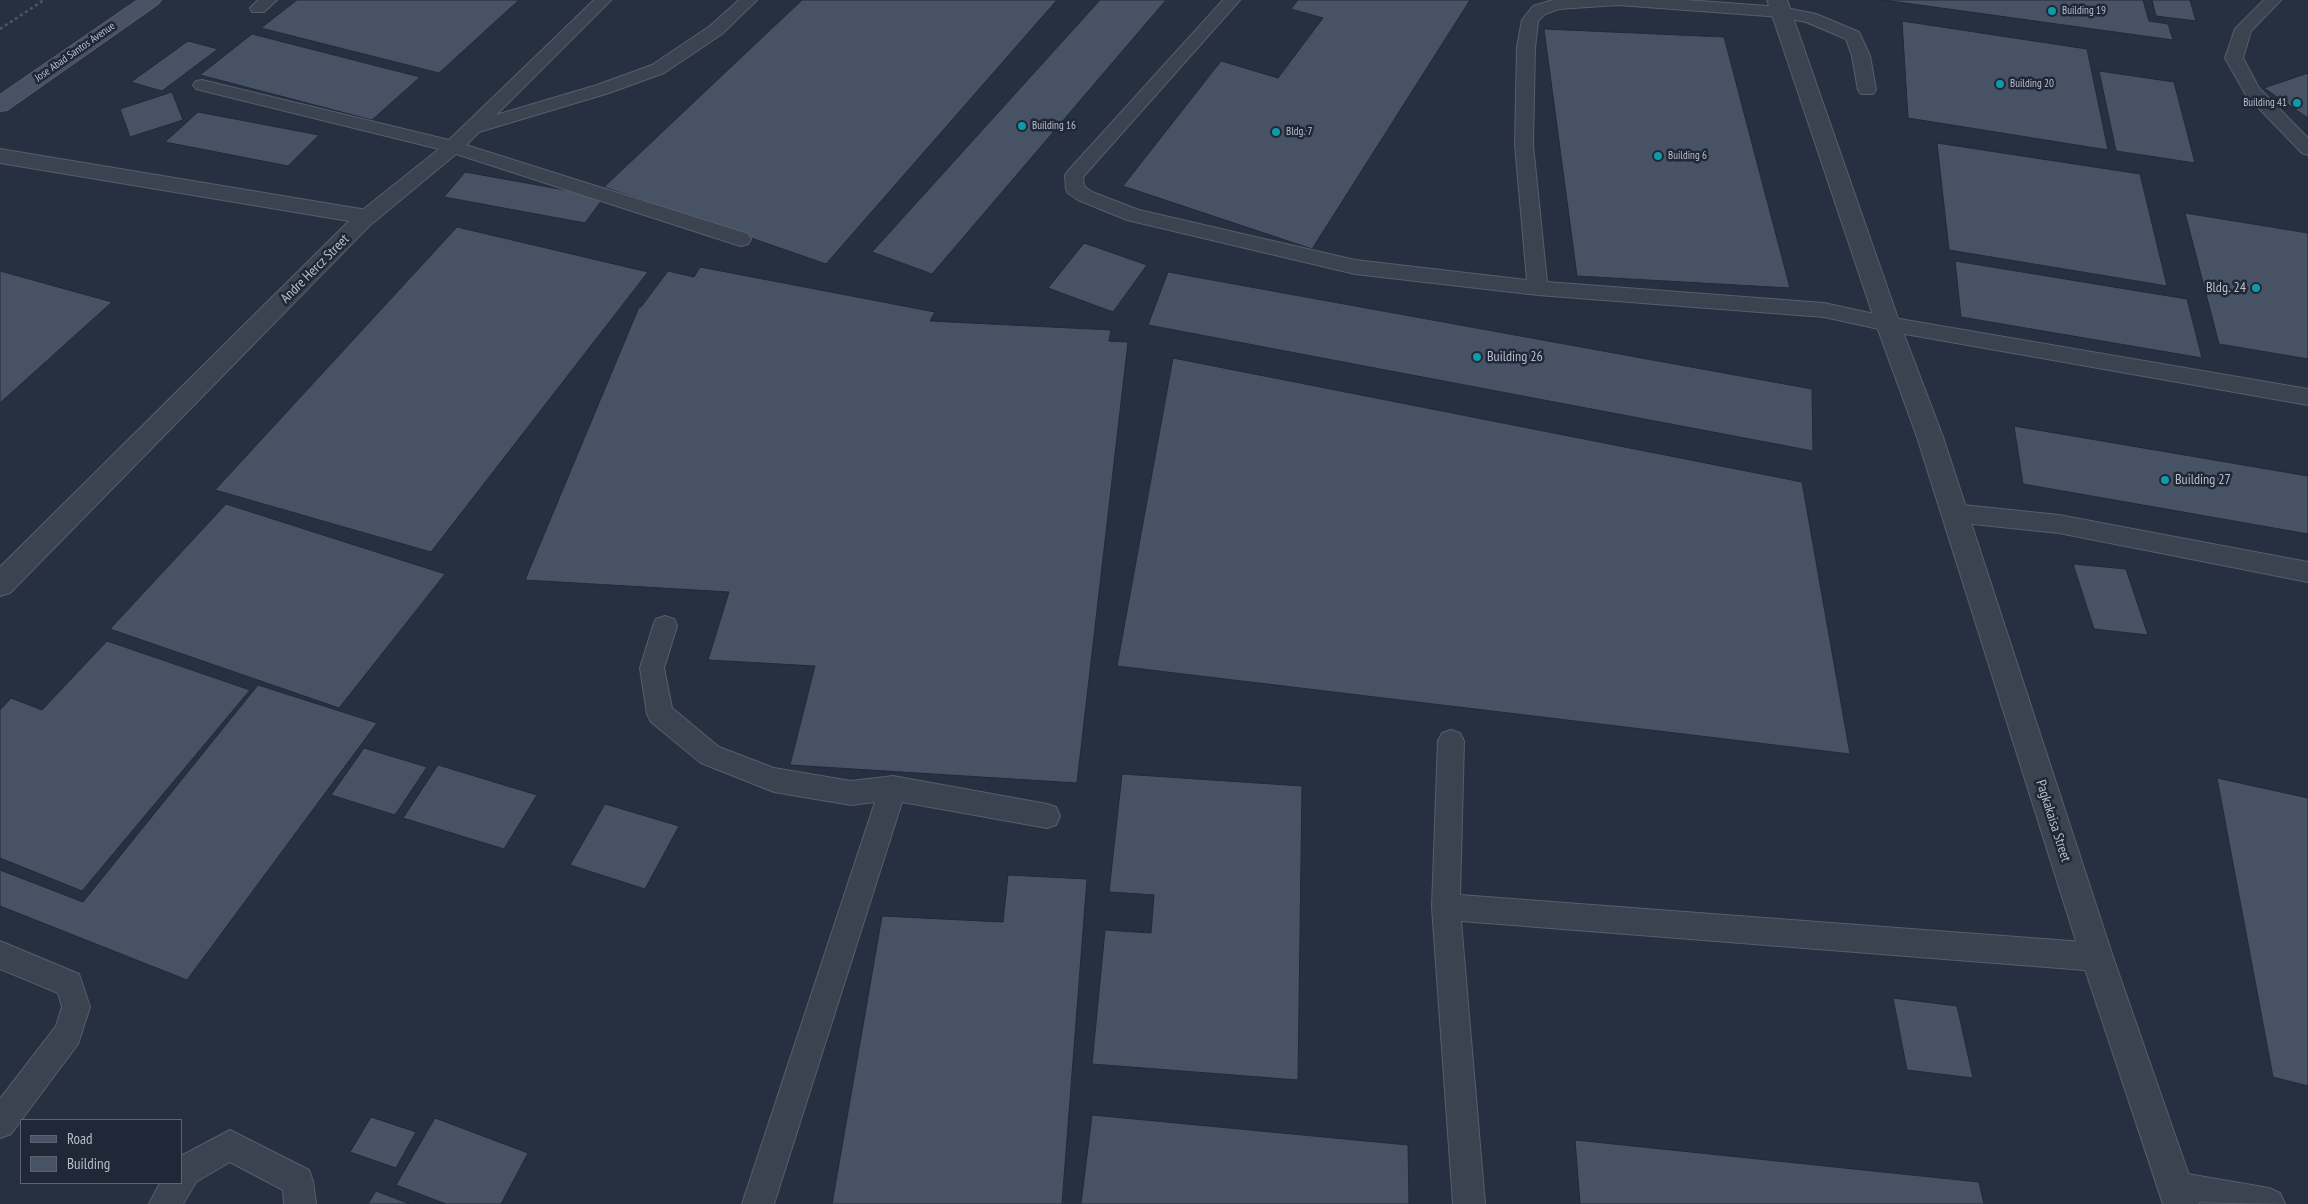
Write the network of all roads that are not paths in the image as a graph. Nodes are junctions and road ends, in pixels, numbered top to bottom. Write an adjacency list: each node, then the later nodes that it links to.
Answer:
1 (150, 0): 10 (main road, Jose Abad Santos Avenue)
2 (603, 0): 11 (lane)
3 (749, 0): 11 (lane)
4 (1232, 0): 17 (lane)
5 (1618, 0): 7 (lane); 17 (lane)
6 (2272, 0): 13 (lane)
7 (1779, 6): 9 (lane); 18 (street, Pagkakaisa Street)
8 (202, 85): 12 (lane)
9 (1867, 90)
10 (0, 105)
11 (472, 128): 12 (lane)
12 (453, 147): 15 (lane); 16 (lane)
13 (2308, 149)
14 (0, 156): 15 (street, Andre Hercz Street)
15 (367, 217): 22 (street, Andre Hercz Street)
16 (741, 238)
17 (1538, 288): 18 (lane)
18 (1888, 324): 19 (lane); 20 (street, Pagkakaisa Street)
19 (2308, 397)
20 (1953, 512): 21 (lane); 29 (street, Pagkakaisa Street)
21 (2308, 572)
22 (0, 585)
23 (665, 626): 25 (lane)
24 (1451, 741): 27 (lane)
25 (892, 788): 26 (lane); 36 (lane)
26 (1047, 816)
27 (1446, 907): 29 (lane); 37 (lane)
28 (0, 955): 30 (lane)
29 (2097, 956): 33 (street, Pagkakaisa Street)
30 (0, 1123)
31 (182, 1176): 35 (lane)
32 (177, 1184): 34 (lane)
33 (2178, 1195): 38 (lane)
34 (165, 1204)
35 (300, 1204)
36 (758, 1204)
37 (1468, 1204)
38 (2269, 1204)

